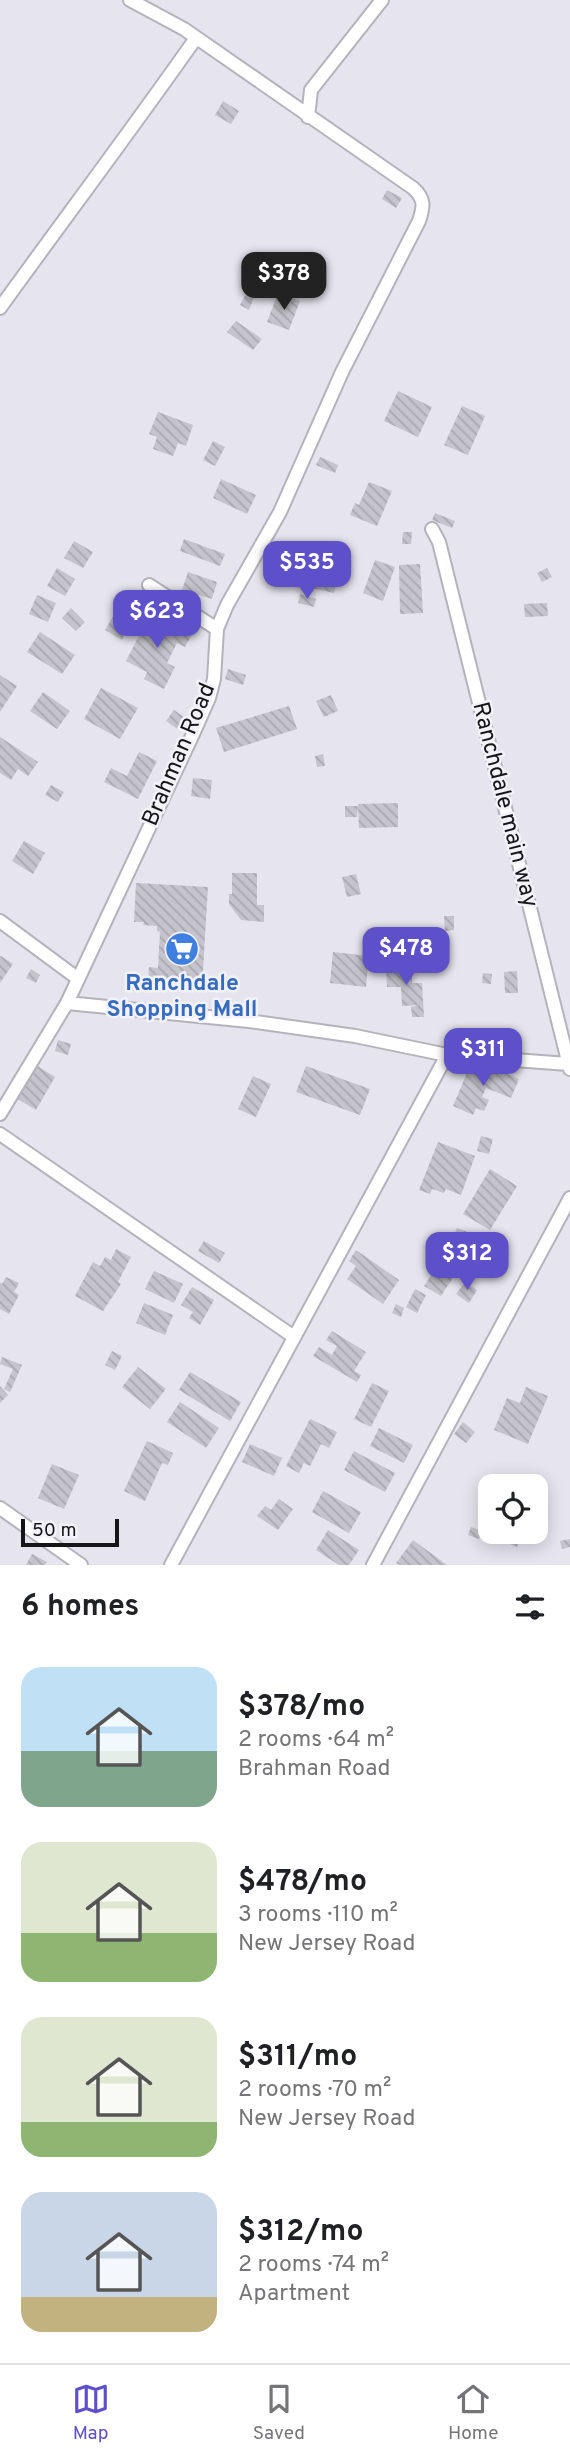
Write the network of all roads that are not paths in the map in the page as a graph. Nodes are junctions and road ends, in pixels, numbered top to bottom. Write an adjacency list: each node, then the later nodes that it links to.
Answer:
1 (130, 0): 3 (street)
2 (382, 0): 4 (street)
3 (196, 38): 5 (street); 7 (street)
4 (311, 90): 5 (street); 6 (street)
5 (282, 99): 6 (street)
6 (308, 117): 10 (street, Brahman Road)
7 (0, 308)
8 (432, 529): 15 (street, Ranchdale main way)
9 (149, 585): 10 (street)
10 (216, 629): 12 (street, Brahman Road)
11 (0, 920): 12 (street)
12 (77, 978): 13 (street, Brahman Road)
13 (67, 1003): 14 (street); 16 (street, Brahman Road)
14 (447, 1055): 15 (street); 19 (street)
15 (569, 1066)
16 (0, 1114)
17 (0, 1134): 19 (street)
18 (570, 1198): 23 (street)
19 (294, 1336): 22 (street)
20 (0, 1508): 21 (street)
21 (74, 1563)
22 (171, 1565)
23 (373, 1565)

